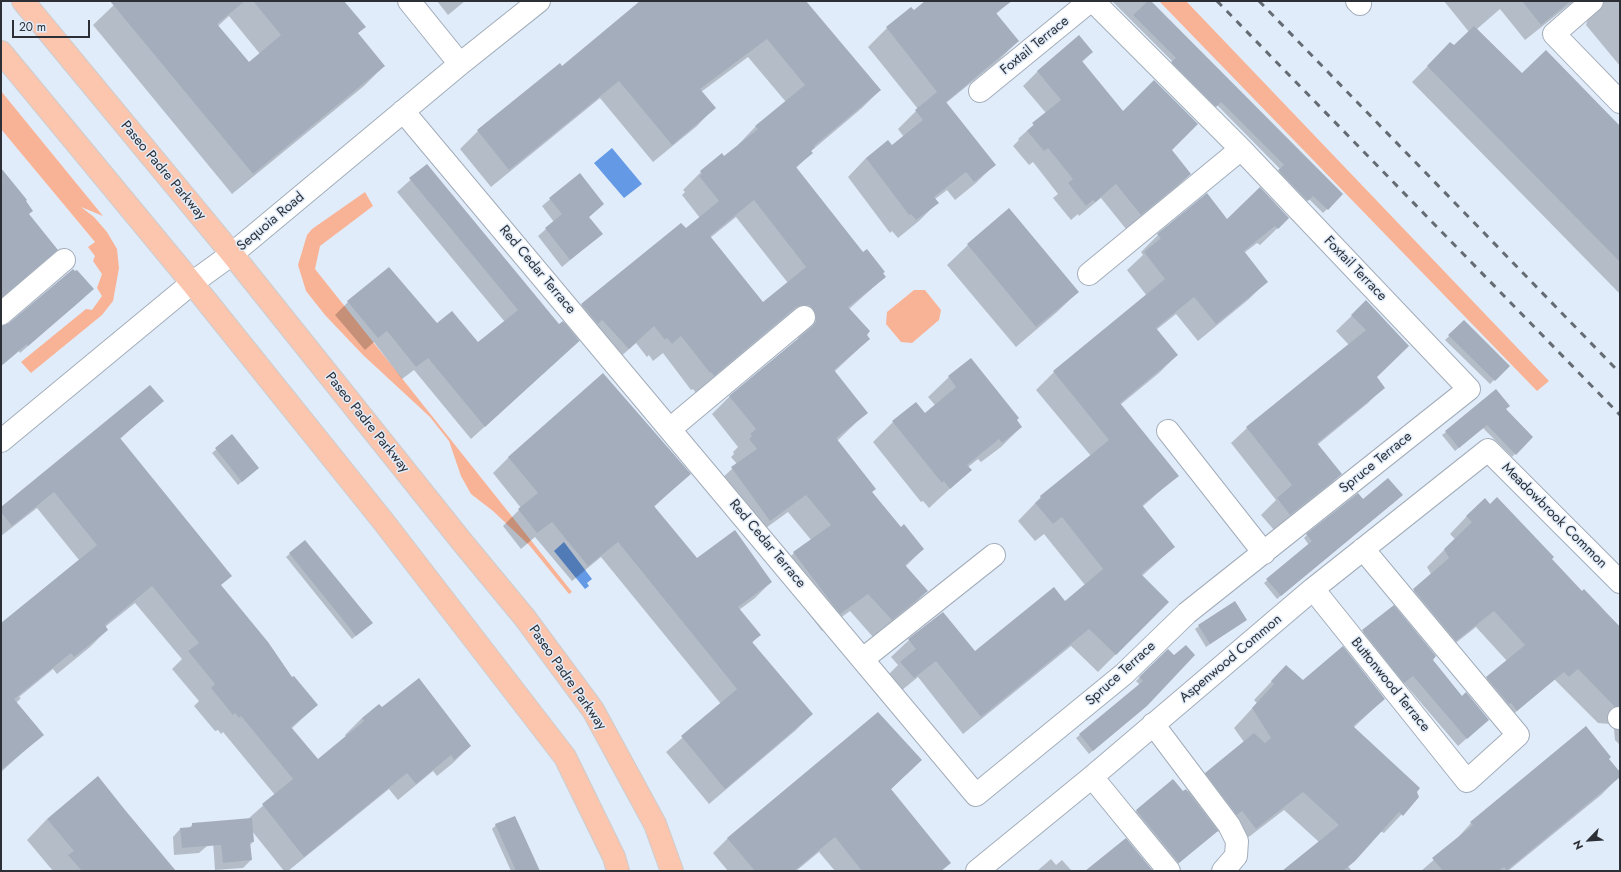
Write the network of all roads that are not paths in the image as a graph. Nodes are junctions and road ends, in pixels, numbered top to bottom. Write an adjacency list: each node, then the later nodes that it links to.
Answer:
1 (23, 1): 13 (main road, Paseo Padre Parkway)
2 (409, 1): 8 (street)
3 (539, 1): 8 (street, Sequoia Road)
4 (1090, 1): 9 (street, Foxtail Terrace)
5 (1093, 1): 12 (street, Foxtail Terrace)
6 (1592, 1): 10 (street)
7 (1, 52): 16 (main road)
8 (460, 64): 11 (street, Sequoia Road)
9 (980, 91)
10 (1620, 102)
11 (404, 111): 13 (street, Sequoia Road); 20 (street, Red Cedar Terrace)
12 (1241, 149): 15 (street); 19 (street, Foxtail Terrace)
13 (232, 254): 16 (street, Sequoia Road); 34 (main road, Paseo Padre Parkway)
14 (64, 260): 17 (street)
15 (1089, 274)
16 (192, 283): 22 (street, Sequoia Road); 33 (main road)
17 (1, 314)
18 (804, 317): 20 (street)
19 (1469, 389): 25 (street, Spruce Terrace)
20 (670, 429): 29 (street, Red Cedar Terrace)
21 (1168, 431): 25 (street)
22 (1, 441)
23 (1488, 450): 24 (street, Aspenwood Common); 27 (street, Meadowbrook Common)
24 (1363, 549): 28 (street, Aspenwood Common); 28 (street, Buttonwood Terrace)
25 (1264, 553): 32 (street, Spruce Terrace)
26 (994, 554): 29 (street)
27 (1620, 582)
28 (1313, 589): 30 (street, Aspenwood Common)
29 (863, 659): 32 (street, Red Cedar Terrace)
30 (1153, 724): 31 (street, Aspenwood Common); 37 (street)
31 (1092, 777): 35 (street, Aspenwood Common); 36 (street)
32 (976, 795)
33 (618, 871)
34 (672, 871)
35 (977, 871)
36 (1168, 871)
37 (1223, 871)

